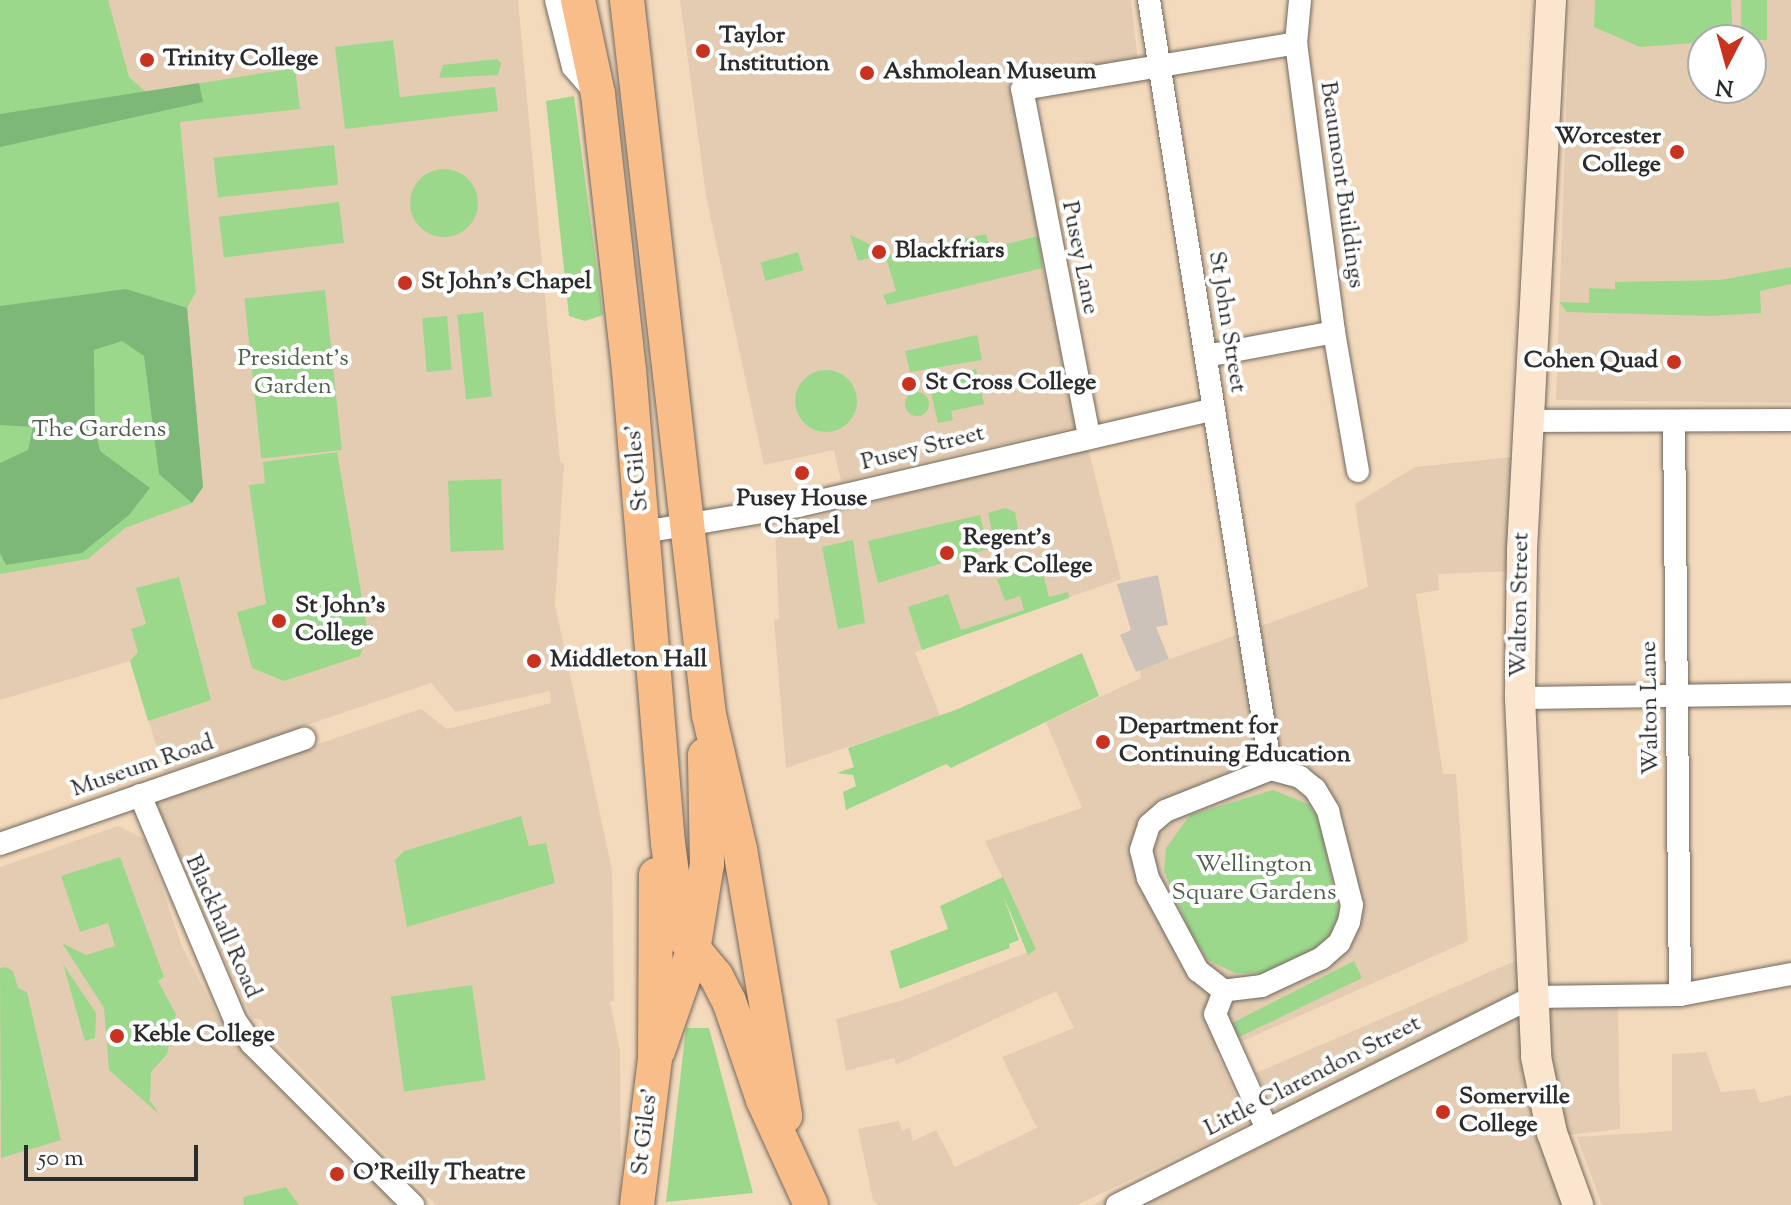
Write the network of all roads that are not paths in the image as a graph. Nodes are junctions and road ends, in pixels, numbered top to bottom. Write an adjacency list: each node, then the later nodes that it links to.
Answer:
1 (556, 0): 9 (street)
2 (578, 0): 9 (main road, St Giles')
3 (627, 0): 18 (main road, St Giles')
4 (1149, 0): 8 (street, St John Street)
5 (1300, 0): 7 (street, Beaumont Buildings)
6 (1551, 0): 14 (street, Walton Street)
7 (1296, 43): 8 (street); 10 (street, Beaumont Buildings)
8 (1158, 65): 11 (street, St John Street); 16 (street, Pusey Lane)
9 (598, 94): 19 (main road, St Giles')
10 (1334, 332): 11 (street); 17 (street, Beaumont Buildings)
11 (1206, 356): 12 (street, St John Street)
12 (1214, 409): 16 (street, Pusey Street); 25 (street, St John Street)
13 (1791, 420): 15 (street)
14 (1528, 421): 15 (street); 22 (street, Walton Street)
15 (1674, 421): 21 (street, Walton Lane)
16 (1089, 436): 18 (street, Pusey Street)
17 (1358, 471)
18 (687, 526): 19 (street, Pusey Street); 23 (main road, St Giles')
19 (643, 532): 27 (main road, St Giles')
20 (1791, 694): 21 (street)
21 (1677, 696): 22 (street); 32 (street, Walton Lane)
22 (1520, 698): 33 (street, Walton Street)
23 (709, 715): 29 (main road, St Giles'); 38 (main road, St Giles')
24 (304, 739): 26 (street, Museum Road)
25 (1271, 769): 31 (street); 31 (street)
26 (140, 795): 28 (street, Museum Road); 39 (street, Blackhall Road)
27 (668, 843): 29 (main road, St Giles'); 36 (main road, St Giles')
28 (0, 844)
29 (693, 951): 34 (main road, St Giles'); 35 (main road, St Giles')
30 (1791, 974): 32 (street)
31 (1224, 991): 37 (street)
32 (1680, 995): 33 (street)
33 (1532, 997): 37 (street, Little Clarendon Street); 43 (street, Walton Street)
34 (676, 1008): 35 (main road); 36 (main road, St Giles')
35 (738, 1025): 38 (main road, St Giles')
36 (655, 1058): 40 (main road, St Giles')
37 (1267, 1129): 42 (street, Little Clarendon Street)
38 (789, 1148): 41 (main road, St Giles')
39 (413, 1205)
40 (637, 1205)
41 (811, 1205)
42 (1117, 1205)
43 (1578, 1205)

